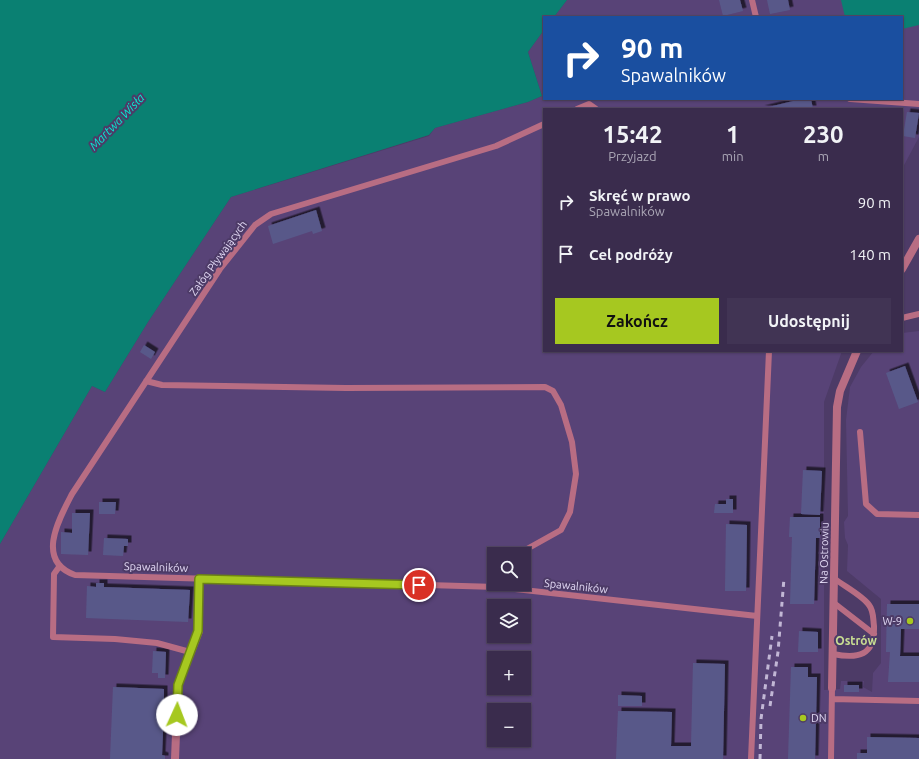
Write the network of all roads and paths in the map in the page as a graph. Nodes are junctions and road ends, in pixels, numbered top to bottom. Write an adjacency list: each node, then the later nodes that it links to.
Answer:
1 (752, 0): 2 (lane)
2 (756, 16)
3 (864, 100): 4 (lane)
4 (919, 104)
5 (579, 108): 6 (lane)
6 (595, 108)
7 (543, 124): 14 (lane, Załóg Pływających)
8 (919, 239): 9 (street)
9 (903, 267)
10 (919, 314): 11 (lane)
11 (903, 318)
12 (769, 352): 24 (lane)
13 (857, 352): 20 (street, Na Ostrowiu)
14 (146, 381): 17 (lane); 18 (lane, Załóg Pływających)
15 (860, 432): 16 (lane)
16 (919, 516)
17 (531, 547)
18 (59, 567): 19 (lane, Spawalników); 26 (lane)
19 (199, 579): 21 (lane, Spawalników); 26 (street)
20 (835, 579): 23 (street, Na Ostrowiu); 25 (lane)
21 (487, 586)
22 (531, 590): 24 (lane, Spawalników)
23 (834, 603): 25 (lane); 27 (street, Na Ostrowiu)
24 (757, 616): 32 (lane)
25 (874, 634): 27 (lane)
26 (190, 652): 31 (street)
27 (833, 654): 28 (street, Na Ostrowiu)
28 (832, 688): 29 (lane, Na Ostrowiu)
29 (832, 698): 30 (lane); 33 (lane, Na Ostrowiu)
30 (919, 702)
31 (175, 759)
32 (751, 759)
33 (831, 759)

